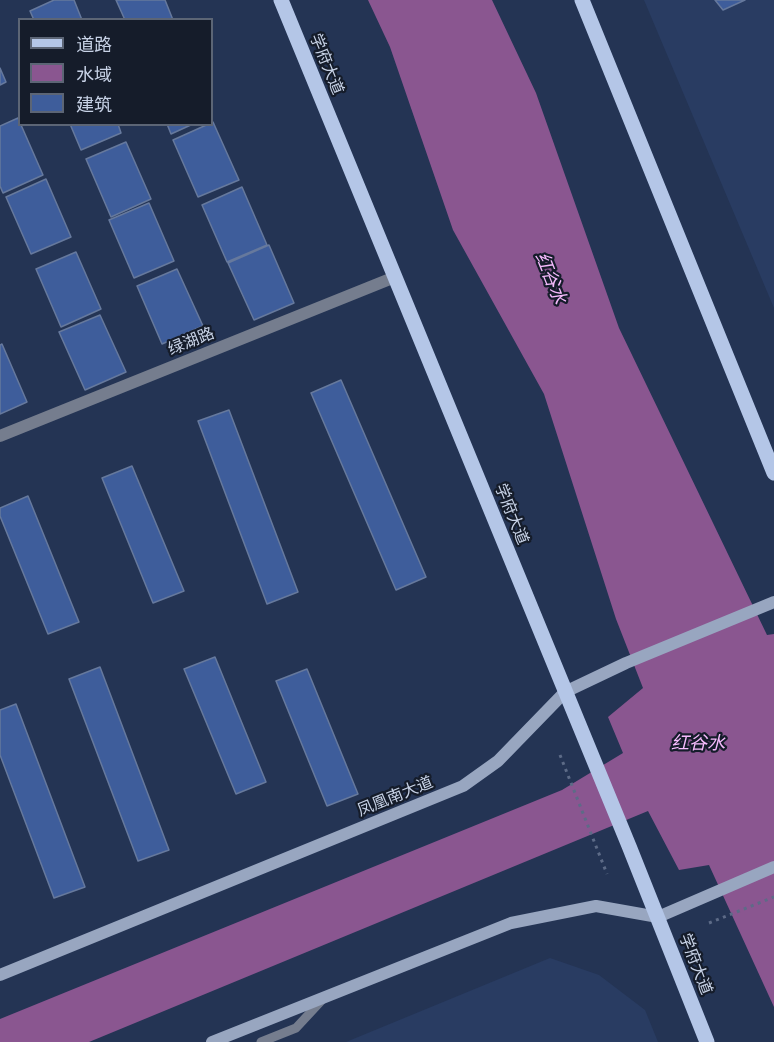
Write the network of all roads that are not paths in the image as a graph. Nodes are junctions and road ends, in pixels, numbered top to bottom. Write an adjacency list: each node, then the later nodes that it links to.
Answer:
1 (281, 0): 3 (main road, 学府大道)
2 (582, 0): 5 (main road)
3 (395, 277): 4 (street, 绿湖路); 7 (main road, 学府大道)
4 (0, 436)
5 (774, 473)
6 (771, 603): 7 (main road, 凤凰南大道)
7 (565, 692): 9 (main road, 学府大道); 10 (main road, 凤凰南大道)
8 (774, 867): 9 (main road)
9 (658, 917): 11 (main road); 14 (main road, 学府大道)
10 (0, 975)
11 (324, 997): 12 (main road); 13 (lane)
12 (212, 1042)
13 (261, 1042)
14 (707, 1042)

